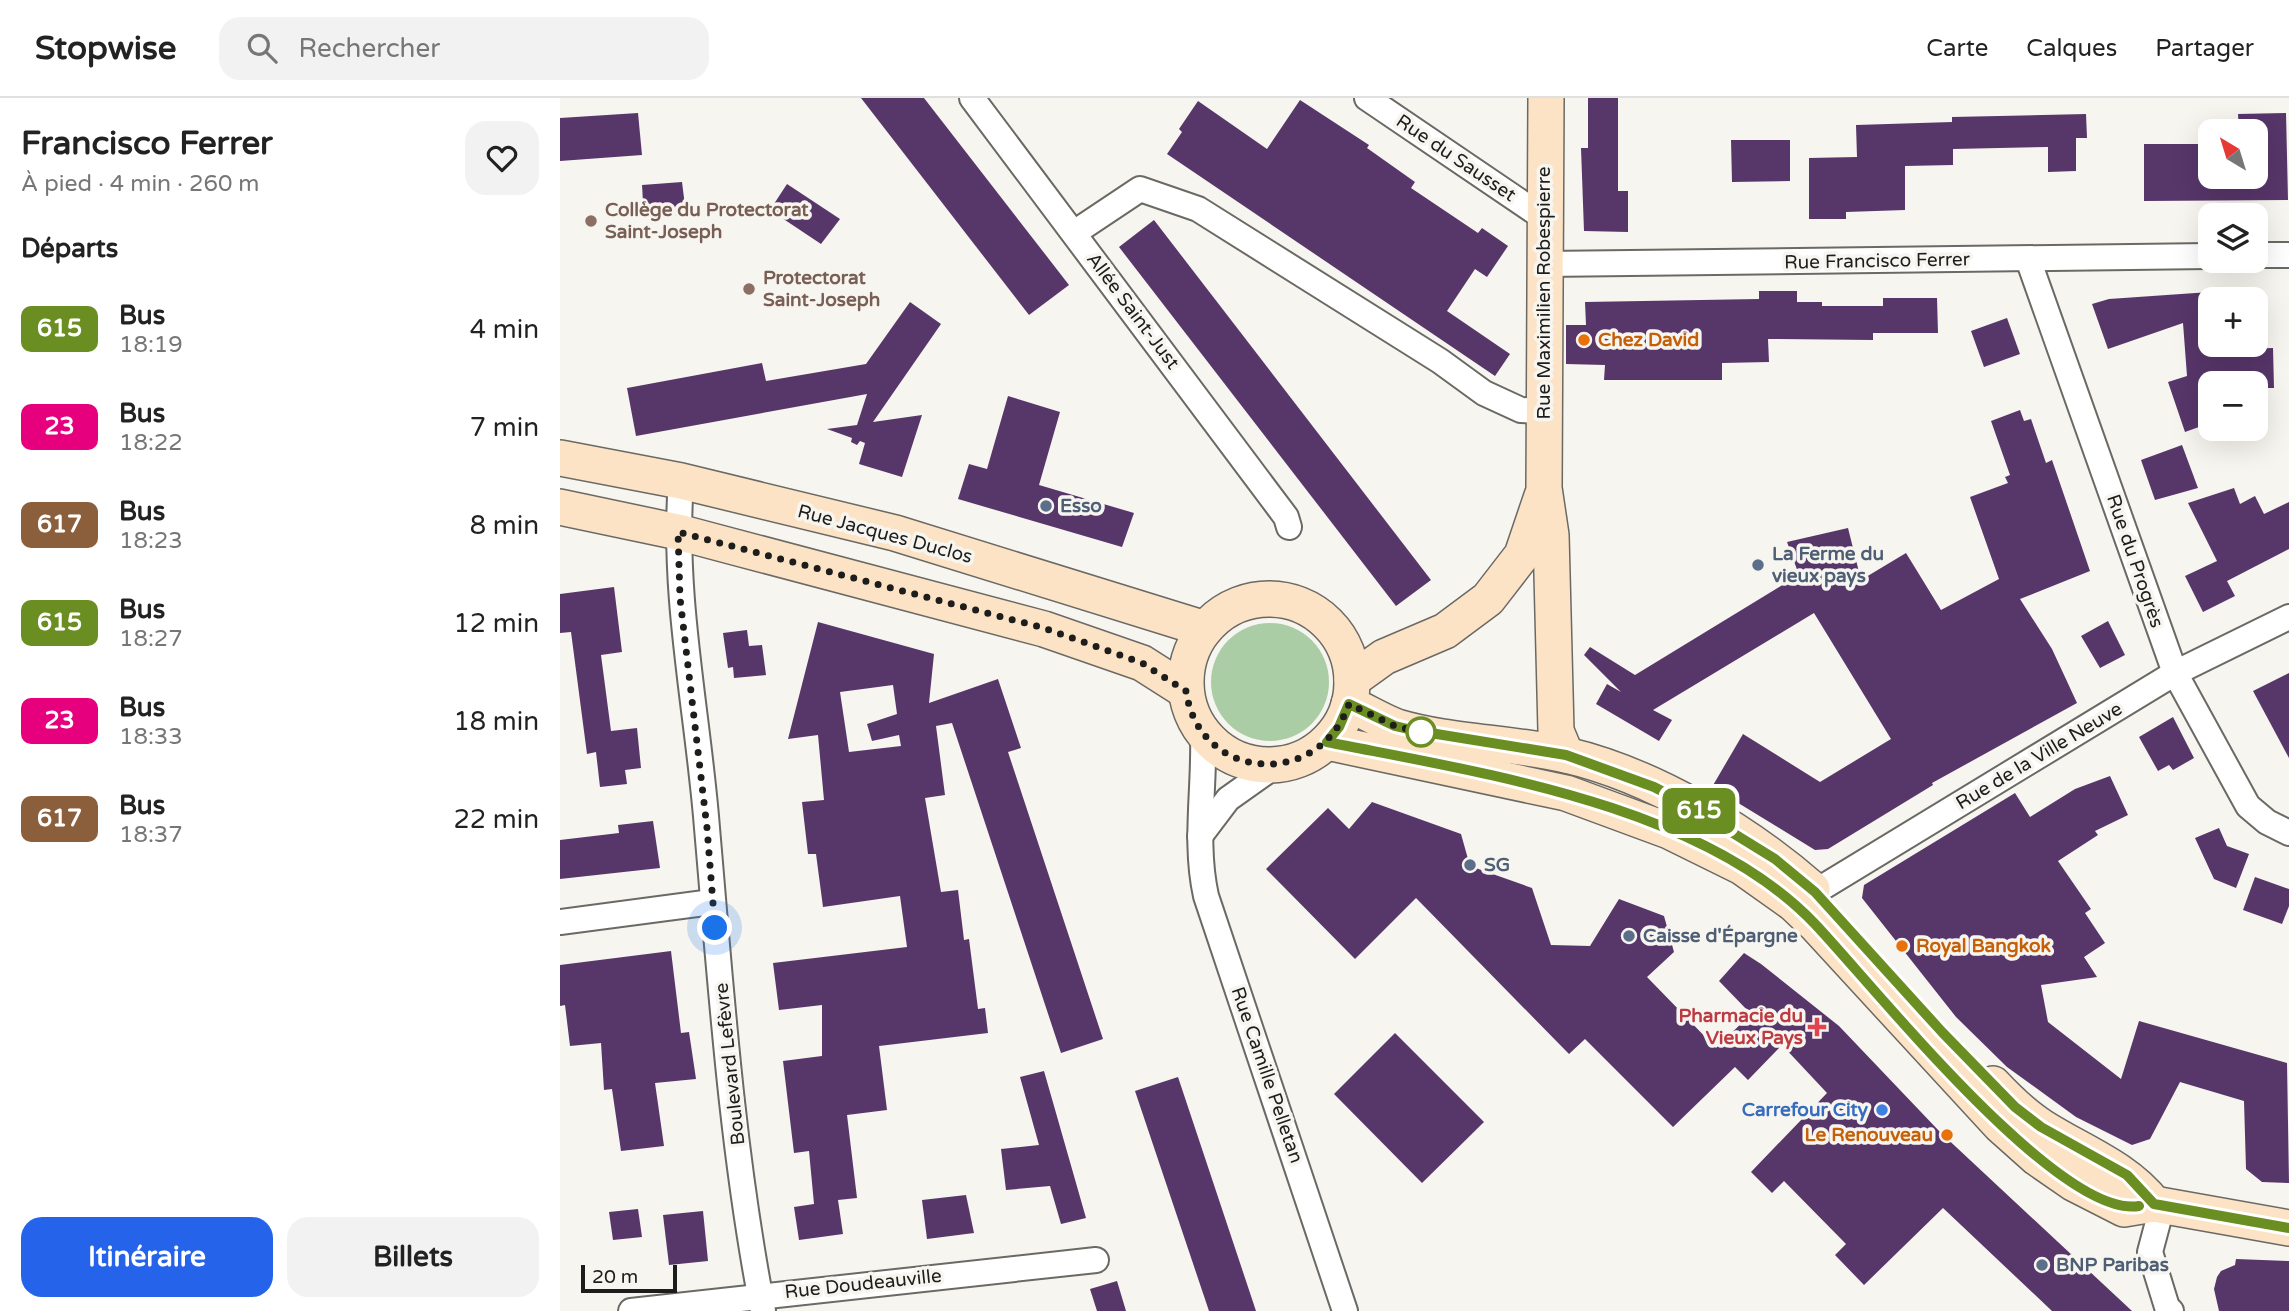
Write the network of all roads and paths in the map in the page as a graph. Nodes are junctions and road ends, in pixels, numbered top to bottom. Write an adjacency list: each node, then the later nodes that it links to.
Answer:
1 (972, 98): 5 (street, Allée Saint-Just)
2 (1367, 98): 4 (street, Rue du Sausset)
3 (1546, 98): 4 (main road, Rue Maximilien Robespierre)
4 (1544, 218): 10 (main road, Rue Maximilien Robespierre)
5 (1074, 233): 11 (street); 16 (street, Allée Saint-Just)
6 (2268, 255): 7 (street)
7 (2289, 255)
8 (2198, 256): 9 (street, Rue Francisco Ferrer)
9 (2028, 260): 10 (street, Rue Francisco Ferrer); 22 (street, Rue du Progrès)
10 (1544, 264): 11 (main road, Rue Maximilien Robespierre)
11 (1543, 411): 14 (main road, Rue Maximilien Robespierre)
12 (560, 458): 13 (main road, Rue Jacques Duclos)
13 (681, 481): 17 (street, Boulevard Lefèvre); 19 (main road, Rue Jacques Duclos)
14 (1544, 488): 21 (main road, Rue Maximilien Robespierre); 27 (main road, Rue Maximilien Robespierre)
15 (560, 507): 17 (main road)
16 (1289, 527)
17 (678, 532): 23 (main road); 32 (street, Boulevard Lefèvre)
18 (2289, 617): 22 (street, Rue de la Ville Neuve)
19 (1205, 629): 20 (main road); 23 (main road)
20 (1338, 635): 21 (main road, Rue Maximilien Robespierre); 24 (main road)
21 (1429, 639): 24 (main road, Rue Maximilien Robespierre)
22 (2175, 673): 29 (street, Rue du Progrès); 31 (street, Rue de la Ville Neuve)
23 (1186, 691): 25 (main road)
24 (1351, 692): 26 (main road); 27 (main road)
25 (1203, 733): 28 (main road); 30 (street, Rue Camille Pelletan)
26 (1327, 742): 28 (main road); 31 (main road)
27 (1566, 755): 31 (main road)
28 (1276, 765): 30 (street)
29 (2289, 833)
30 (1199, 837): 39 (street, Rue Camille Pelletan)
31 (1805, 898): 34 (main road)
32 (712, 902): 33 (street); 37 (street, Boulevard Lefèvre)
33 (560, 922)
34 (2158, 1205): 35 (main road); 40 (street)
35 (2289, 1228)
36 (1096, 1260): 37 (street, Rue Doudeauville)
37 (761, 1303): 38 (street, Rue Doudeauville)
38 (631, 1311)
39 (1345, 1311)
40 (2171, 1311)

